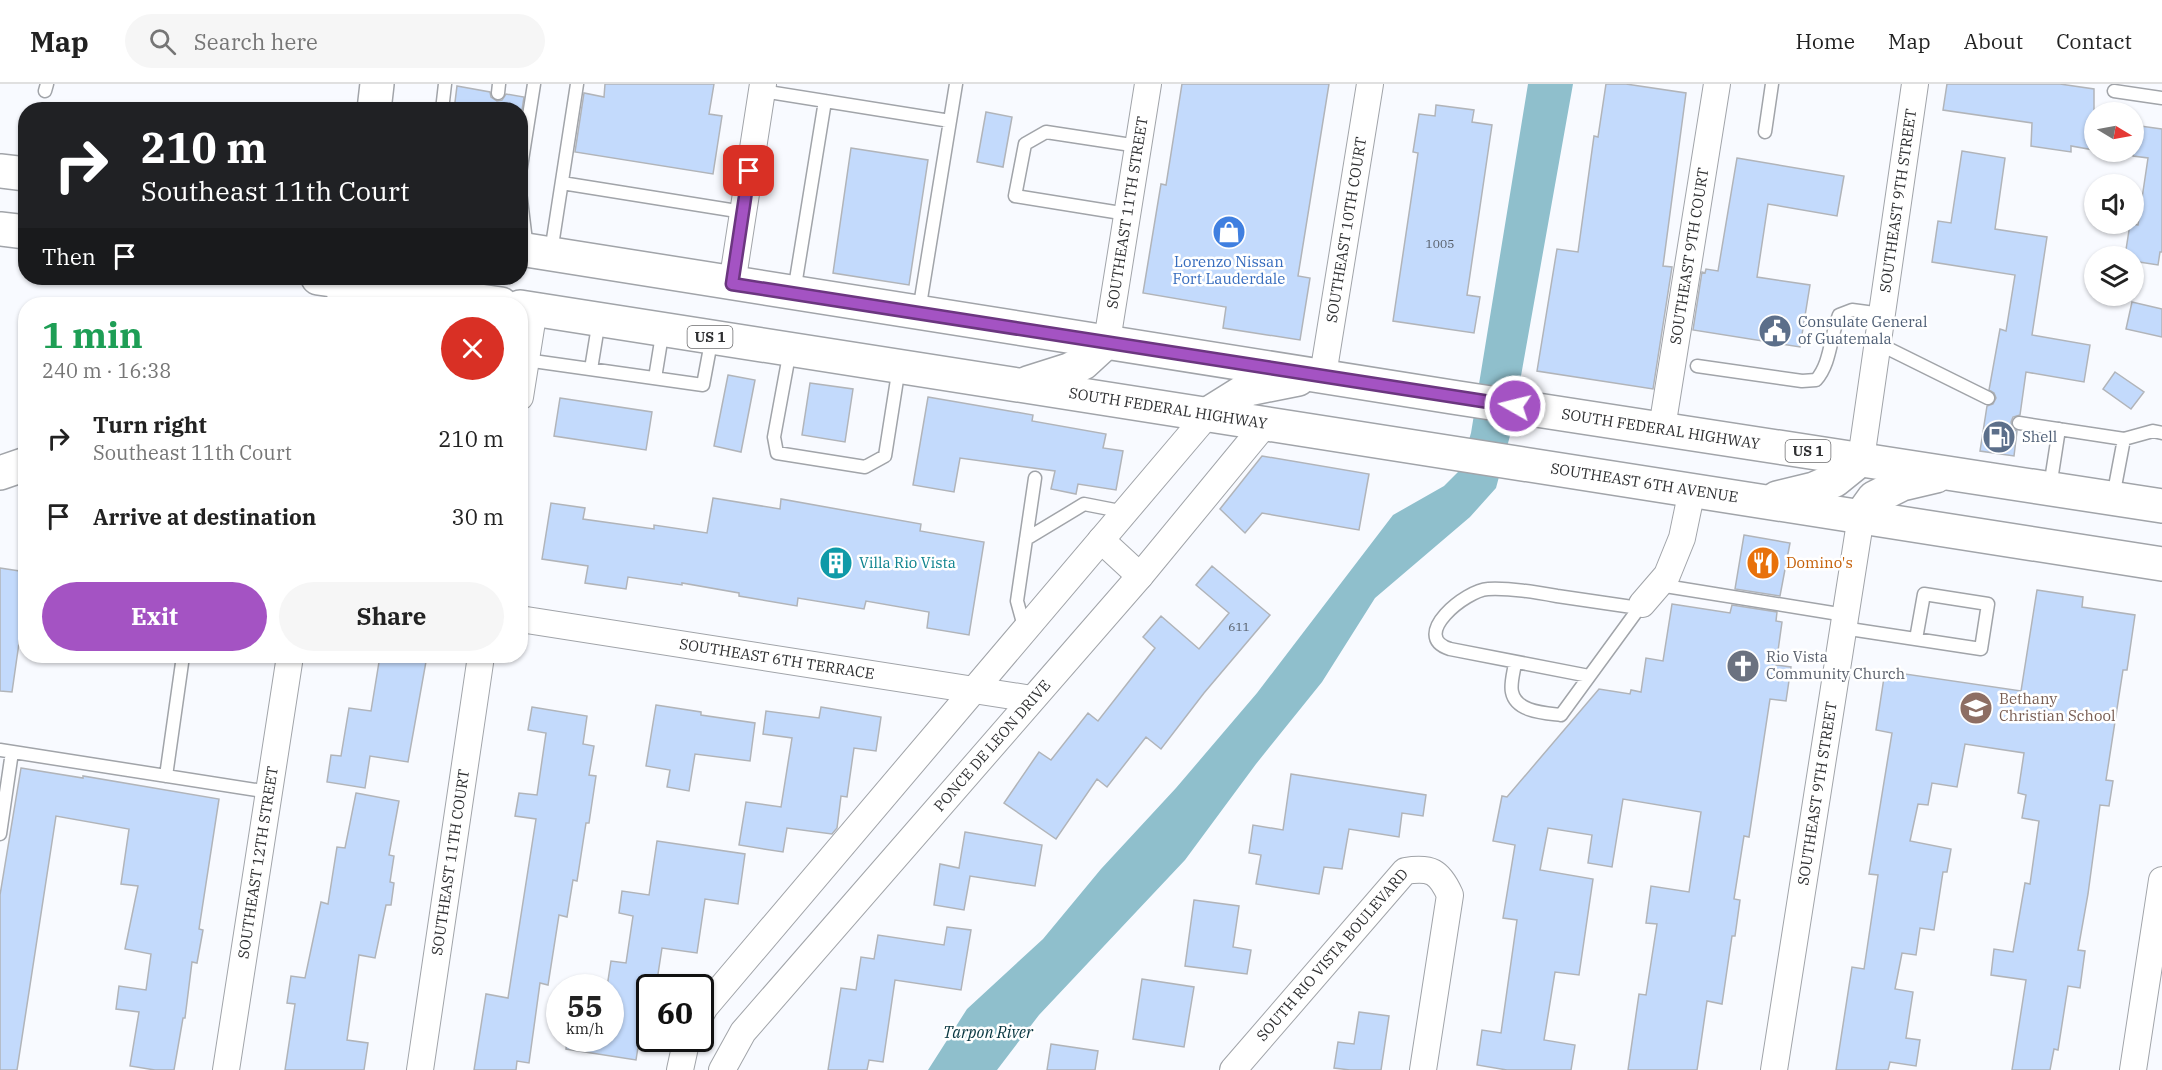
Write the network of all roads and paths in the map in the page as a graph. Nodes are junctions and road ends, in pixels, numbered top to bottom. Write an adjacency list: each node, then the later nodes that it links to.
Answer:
1 (377, 84): 15 (main road)
2 (445, 84): 16 (lane)
3 (534, 84): 18 (lane)
4 (577, 84): 23 (lane)
5 (956, 84): 17 (lane)
6 (1148, 84): 20 (street, SOUTHEAST 11TH STREET)
7 (1370, 84): 47 (street, SOUTHEAST 10TH COURT)
8 (1717, 84): 54 (street, SOUTHEAST 9TH COURT)
9 (1773, 84): 19 (lane)
10 (1915, 84): 36 (street, SOUTHEAST 9TH STREET)
11 (763, 87): 14 (lane); 24 (street)
12 (2114, 91): 13 (lane)
13 (2162, 99)
14 (825, 101): 17 (lane); 32 (lane)
15 (375, 102)
16 (443, 102)
17 (950, 121): 35 (lane)
18 (528, 122)
19 (1766, 132)
20 (1138, 146): 25 (street, SOUTHEAST 11TH STREET); 25 (lane)
21 (0, 171): 22 (main road)
22 (18, 173)
23 (562, 183): 24 (lane); 29 (lane)
24 (743, 212): 30 (street)
25 (1127, 214): 40 (street, SOUTHEAST 11TH STREET)
26 (0, 228): 28 (main road)
27 (528, 228): 29 (lane)
28 (18, 231)
29 (533, 251): 30 (main road, SOUTH FEDERAL HIGHWAY / US 1)
30 (732, 284): 32 (main road, SOUTH FEDERAL HIGHWAY / US 1)
31 (339, 285): 33 (main road)
32 (794, 294): 35 (main road, SOUTH FEDERAL HIGHWAY / US 1)
33 (441, 297)
34 (528, 308): 37 (main road, US 1)
35 (919, 312): 40 (main road, SOUTH FEDERAL HIGHWAY / US 1)
36 (1882, 314): 41 (street, SOUTHEAST 9TH STREET); 45 (lane)
37 (599, 320): 38 (main road, US 1); 46 (lane)
38 (663, 329): 39 (main road, US 1); 48 (lane)
39 (712, 337): 42 (main road, US 1); 48 (lane)
40 (1107, 341): 47 (main road, SOUTH FEDERAL HIGHWAY / US 1); 49 (main road)
41 (1877, 343): 50 (lane); 58 (street, SOUTHEAST 9TH STREET)
42 (790, 349): 44 (main road, US 1); 44 (lane)
43 (528, 360): 46 (lane)
44 (899, 366): 49 (main road, US 1)
45 (1697, 366)
46 (591, 369): 48 (lane)
47 (1323, 375): 51 (main road); 54 (main road, SOUTH FEDERAL HIGHWAY / US 1)
48 (655, 378)
49 (1023, 385): 51 (main road, SOUTH FEDERAL HIGHWAY / US 1)
50 (1988, 398)
51 (1208, 414): 52 (main road, SOUTH FEDERAL HIGHWAY / US 1); 69 (street)
52 (1266, 423): 59 (main road, SOUTH FEDERAL HIGHWAY / US 1); 74 (street, PONCE DE LEON DRIVE)
53 (2019, 423): 55 (lane)
54 (1662, 428): 58 (main road, SOUTH FEDERAL HIGHWAY / US 1)
55 (2059, 429): 57 (lane); 64 (lane)
56 (2162, 433): 57 (lane)
57 (2124, 439): 66 (lane)
58 (1861, 459): 62 (main road, SOUTH FEDERAL HIGHWAY / US 1); 67 (main road)
59 (1526, 464): 65 (main road, SOUTHEAST 6TH AVENUE / US 1)
60 (18, 467): 61 (main road)
61 (0, 473)
62 (1946, 473): 64 (main road, SOUTH FEDERAL HIGHWAY / US 1); 70 (main road)
63 (1035, 478): 71 (lane)
64 (2049, 489): 66 (main road, SOUTH FEDERAL HIGHWAY / US 1)
65 (1692, 490): 67 (main road, SOUTHEAST 6TH AVENUE / US 1); 75 (street)
66 (2112, 499): 68 (main road, SOUTH FEDERAL HIGHWAY / US 1)
67 (1764, 501): 70 (main road, US 1)
68 (2162, 506)
69 (1125, 512): 71 (lane); 72 (street)
70 (1861, 516): 73 (main road, US 1); 78 (street, SOUTHEAST 9TH STREET)
71 (1026, 538): 79 (lane)
72 (1101, 540): 74 (street); 79 (street)
73 (2162, 564)
74 (1140, 576): 87 (street, PONCE DE LEON DRIVE)
75 (1659, 585): 76 (street); 78 (lane)
76 (1641, 606): 84 (lane); 85 (lane)
77 (528, 620): 86 (street, SOUTHEAST 6TH TERRACE)
78 (1844, 622): 80 (lane); 101 (street, SOUTHEAST 9TH STREET)
79 (1025, 630): 86 (street)
80 (1916, 639): 80 (lane)
81 (182, 663): 89 (lane)
82 (289, 663): 90 (street, SOUTHEAST 12TH STREET)
83 (480, 663): 96 (street, SOUTHEAST 11TH COURT)
84 (1515, 663): 85 (lane); 85 (lane)
85 (1589, 676)
86 (974, 690): 87 (street, SOUTHEAST 6TH TERRACE); 93 (street)
87 (1032, 699): 98 (street, PONCE DE LEON DRIVE)
88 (6, 751): 89 (lane); 91 (lane)
89 (166, 776): 90 (lane)
90 (269, 792): 95 (street, SOUTHEAST 12TH STREET)
91 (0, 834)
92 (2162, 880): 102 (street)
93 (714, 996)
94 (684, 1052): 97 (street)
95 (226, 1070)
96 (420, 1070)
97 (680, 1070)
98 (722, 1070)
99 (1233, 1070): 100 (street, SOUTH RIO VISTA BOULEVARD)
100 (1423, 1070)
101 (1774, 1070)
102 (2133, 1070)

